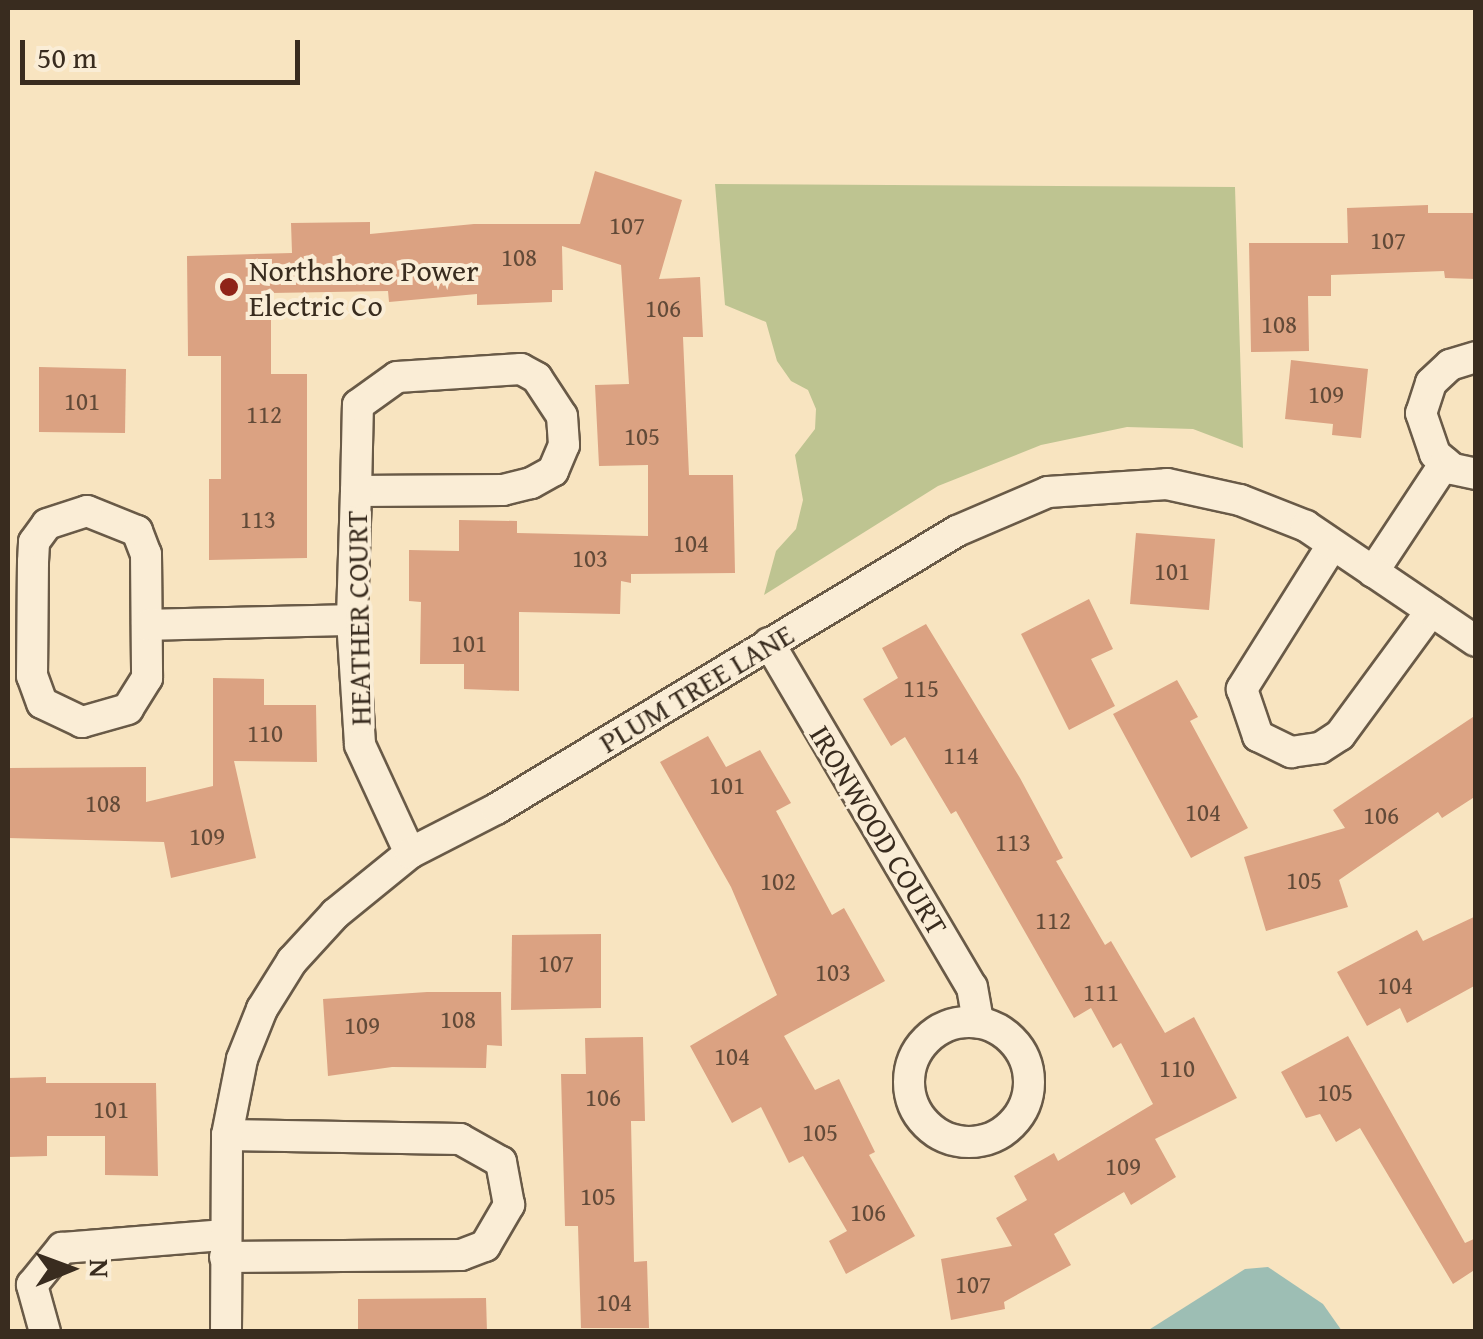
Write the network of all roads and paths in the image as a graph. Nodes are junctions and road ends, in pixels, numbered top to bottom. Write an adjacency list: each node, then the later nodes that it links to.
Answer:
1 (1476, 357): 2 (street)
2 (1445, 462): 3 (street); 6 (street)
3 (1476, 474)
4 (356, 491): 4 (street, HEATHER COURT); 8 (street, HEATHER COURT)
5 (1331, 547): 6 (street, PLUM TREE LANE); 7 (street); 11 (street, PLUM TREE LANE)
6 (1373, 572): 7 (street, PLUM TREE LANE)
7 (1431, 611): 10 (street, PLUM TREE LANE)
8 (352, 620): 9 (street); 12 (street, HEATHER COURT)
9 (147, 624): 9 (street)
10 (1476, 641)
11 (769, 644): 12 (street, PLUM TREE LANE); 13 (street, IRONWOOD COURT)
12 (410, 853): 14 (street, PLUM TREE LANE)
13 (978, 1022): 13 (street)
14 (227, 1135): 15 (street, PLUM TREE LANE); 15 (street)
15 (225, 1246): 16 (street); 17 (street, PLUM TREE LANE)
16 (45, 1332)
17 (226, 1332)

